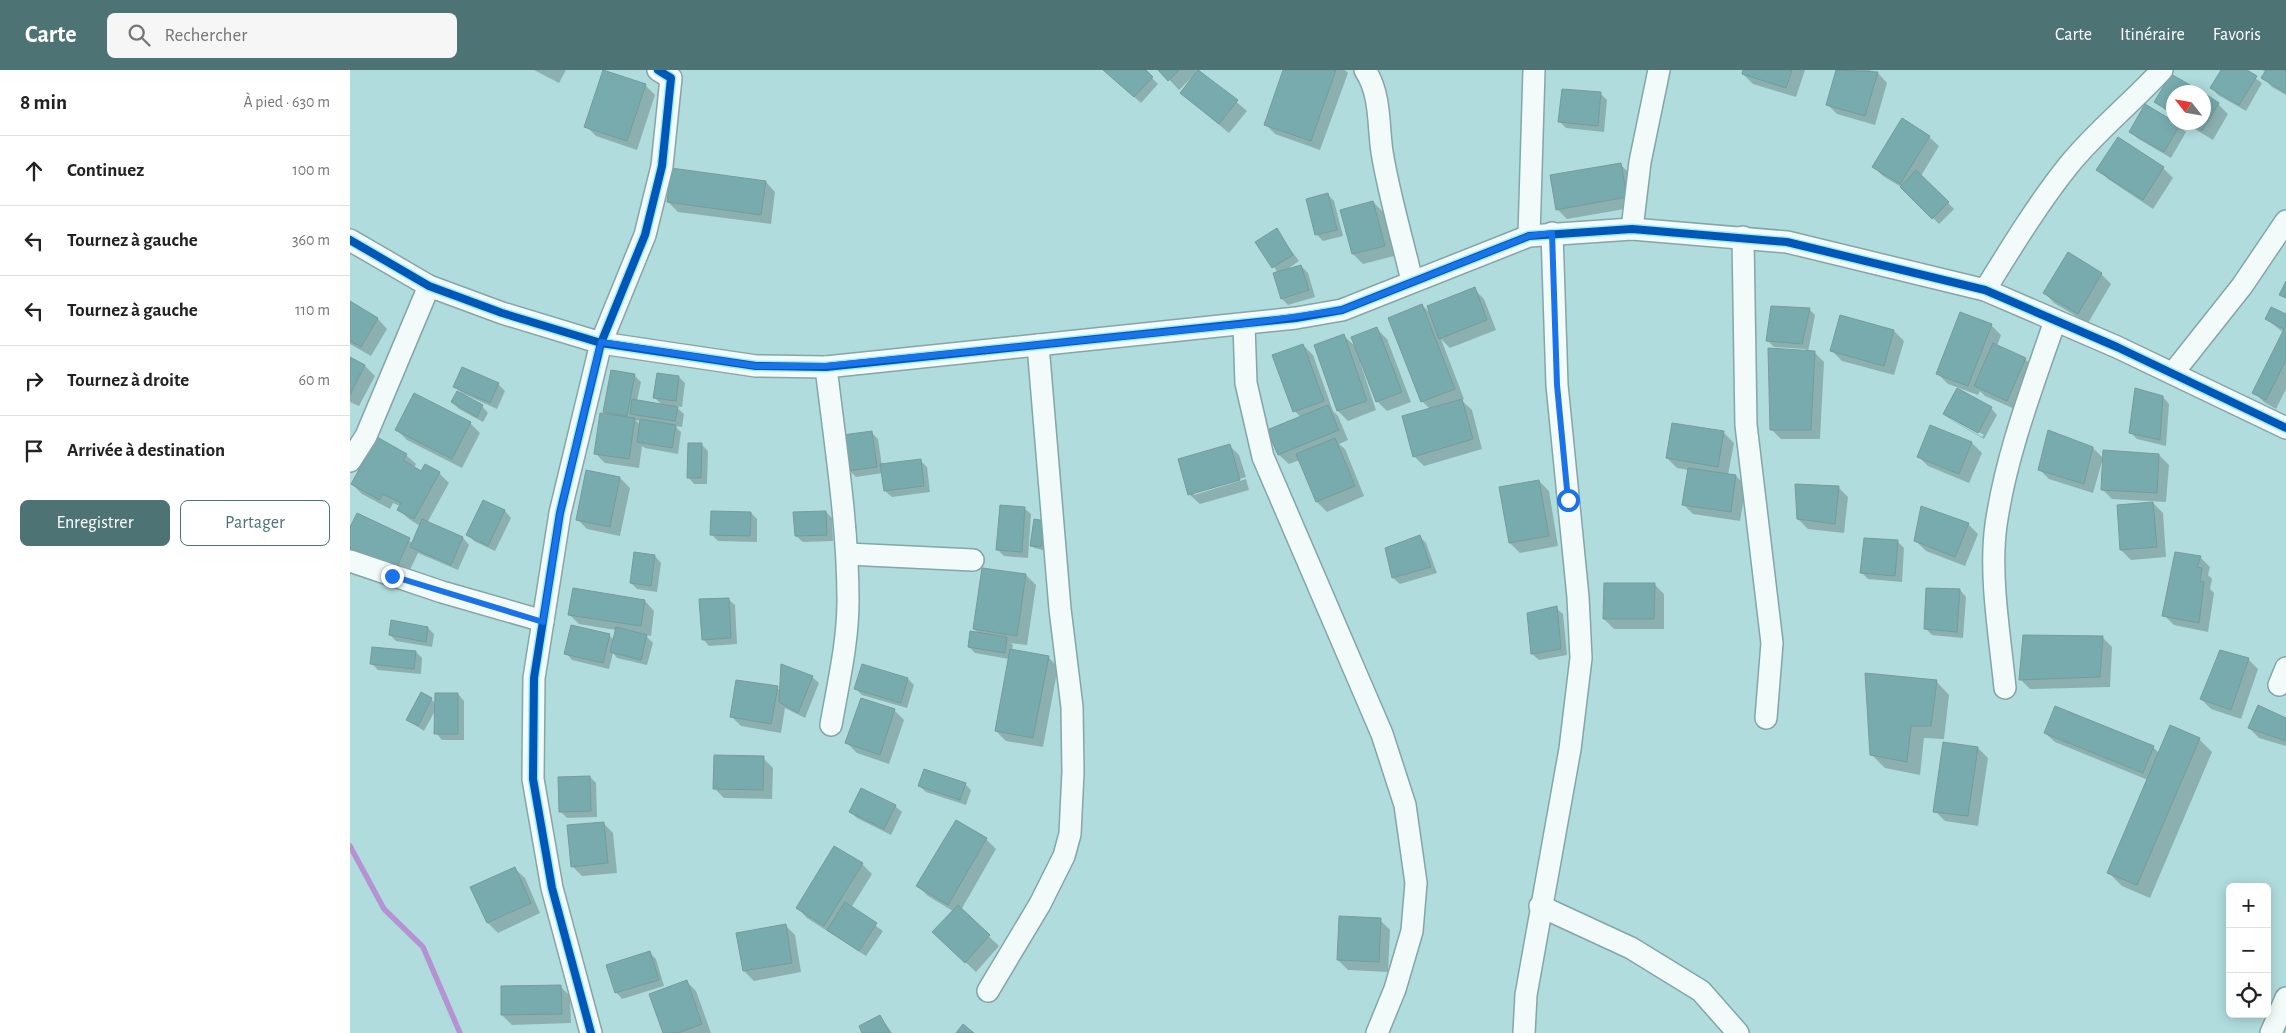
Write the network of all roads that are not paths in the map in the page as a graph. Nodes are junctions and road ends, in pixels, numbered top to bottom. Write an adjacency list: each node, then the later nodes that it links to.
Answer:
1 (658, 70): 17 (street)
2 (1366, 70): 12 (street)
3 (1534, 70): 9 (street)
4 (1659, 70): 7 (street)
5 (2162, 70): 14 (street)
6 (2286, 221): 20 (street)
7 (1632, 229): 8 (street); 10 (street)
8 (1552, 233): 9 (street); 30 (street)
9 (1529, 236): 12 (street)
10 (1742, 237): 14 (street); 28 (street)
11 (350, 240): 13 (street)
12 (1412, 281): 16 (street)
13 (429, 286): 17 (street); 22 (street)
14 (1985, 290): 15 (street)
15 (2055, 321): 20 (street); 27 (street)
16 (1244, 324): 18 (street); 34 (street)
17 (601, 342): 19 (street); 26 (street)
18 (1038, 345): 19 (street); 31 (street)
19 (826, 366): 23 (street)
20 (2173, 373): 21 (street)
21 (2286, 428)
22 (350, 461)
23 (847, 554): 24 (street); 29 (street)
24 (973, 560)
25 (350, 562): 26 (street)
26 (543, 622): 33 (street)
27 (2006, 688)
28 (1766, 718)
29 (831, 725)
30 (1540, 906): 35 (street); 36 (street)
31 (988, 991)
32 (2286, 998): 37 (street)
33 (591, 1033)
34 (1378, 1033)
35 (1524, 1033)
36 (1738, 1033)
37 (2271, 1033)

